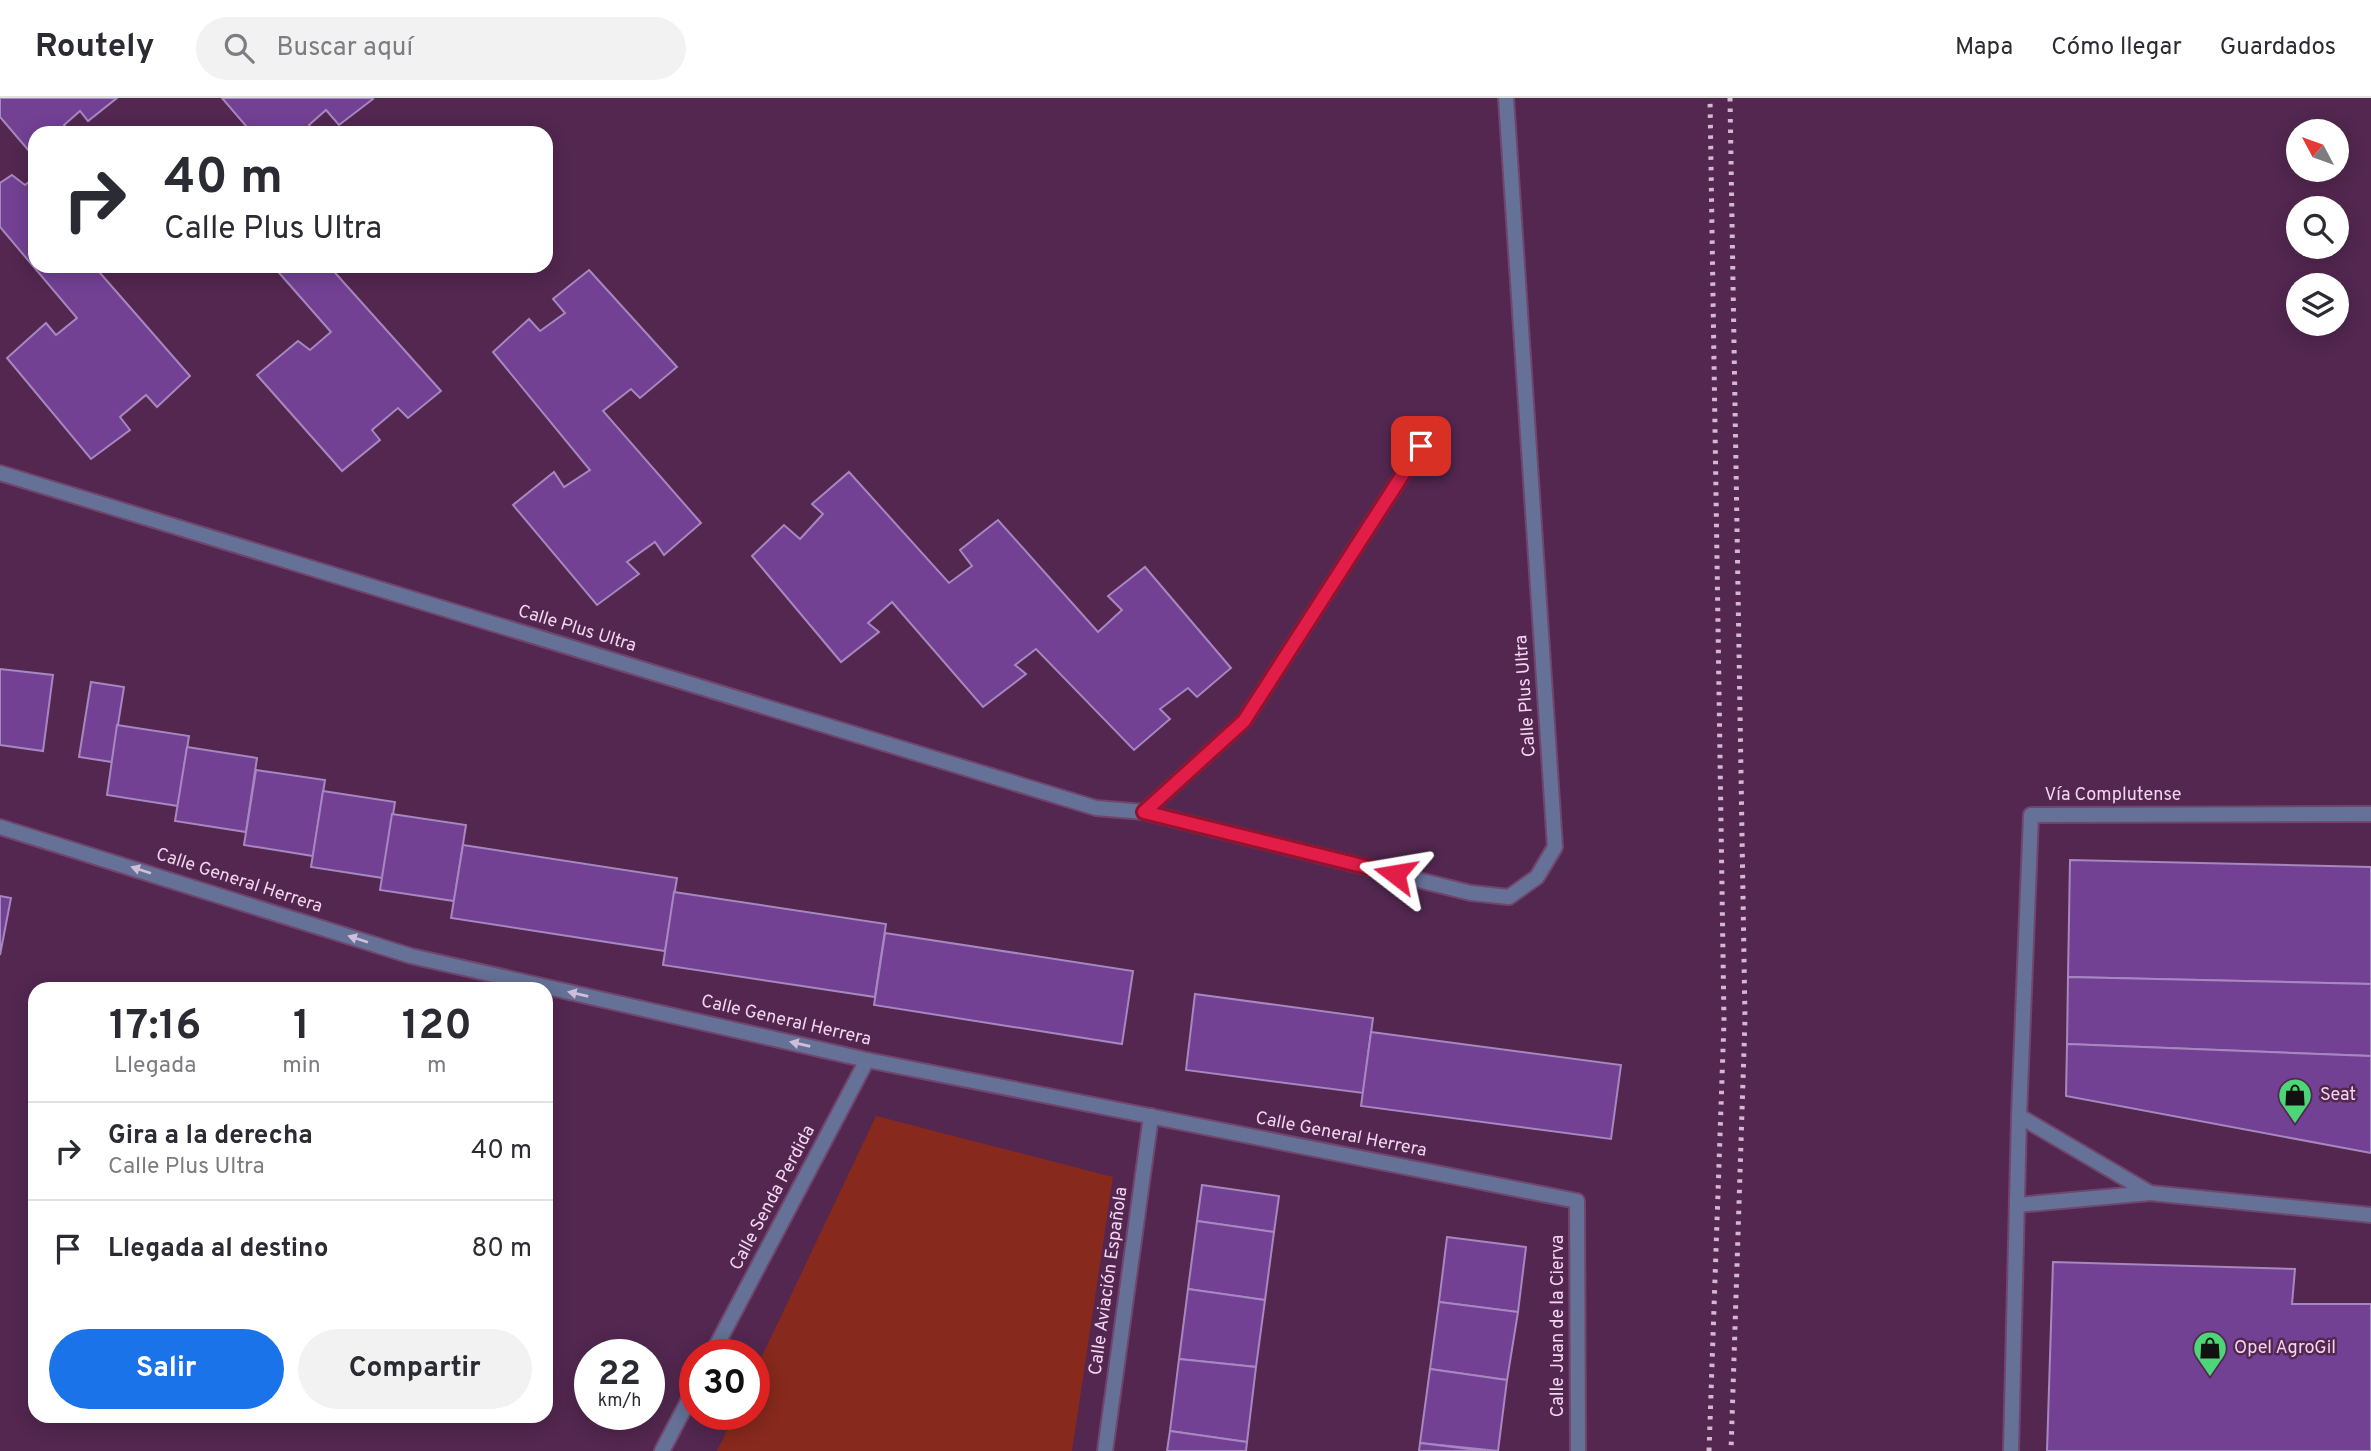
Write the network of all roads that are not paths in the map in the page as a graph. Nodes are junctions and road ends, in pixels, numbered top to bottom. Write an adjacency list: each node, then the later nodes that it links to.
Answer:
1 (1506, 98): 4 (street, Calle Plus Ultra)
2 (1421, 446): 4 (street)
3 (0, 472): 4 (street, Calle Plus Ultra)
4 (1144, 812)
5 (2371, 814): 11 (street, Vía Complutense)
6 (0, 827): 7 (street, Calle General Herrera, one-way to 6)
7 (525, 982)
8 (553, 988): 9 (street, Calle General Herrera, one-way to 8)
9 (867, 1060): 10 (street, Calle General Herrera); 16 (street, Calle Senda Perdida)
10 (1151, 1116): 13 (street, Calle General Herrera); 19 (street, Calle Aviación Española)
11 (2018, 1116): 12 (street); 14 (street, Vía Complutense)
12 (2150, 1193): 14 (street); 15 (street)
13 (1577, 1201): 20 (street, Calle Juan de la Cierva)
14 (2017, 1205): 21 (street, Vía Complutense)
15 (2371, 1215)
16 (720, 1339)
17 (679, 1419): 18 (street)
18 (662, 1451)
19 (1105, 1451)
20 (1578, 1451)
21 (2011, 1451)

